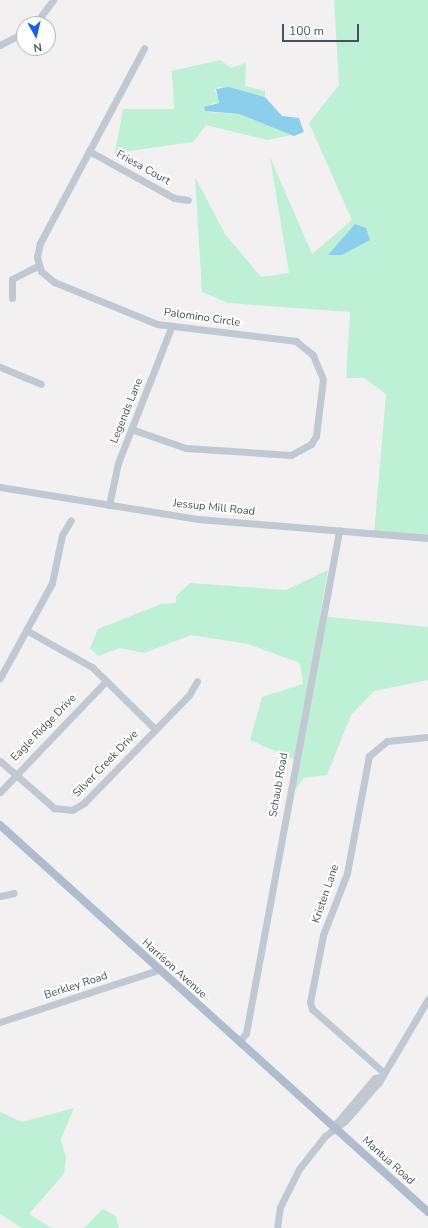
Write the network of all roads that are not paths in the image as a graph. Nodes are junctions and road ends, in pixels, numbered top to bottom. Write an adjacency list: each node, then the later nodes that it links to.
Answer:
1 (53, 0): 2 (street)
2 (41, 16)
3 (16, 37): 4 (street)
4 (0, 45)
5 (144, 48): 6 (street)
6 (89, 151): 7 (street, Friesa Court); 8 (street)
7 (188, 200)
8 (39, 265): 9 (street); 10 (street, Palomino Circle)
9 (12, 298)
10 (172, 328): 13 (street, Legends Lane); 13 (street, Palomino Circle)
11 (0, 367): 12 (street)
12 (40, 384)
13 (132, 429): 15 (street, Legends Lane)
14 (0, 487): 15 (street, Jessup Mill Road)
15 (109, 505): 17 (street, Jessup Mill Road)
16 (71, 520): 19 (street)
17 (339, 531): 18 (street, Jessup Mill Road); 34 (street, Schaub Road)
18 (428, 538)
19 (26, 630): 20 (street); 21 (street)
20 (0, 678)
21 (106, 681): 23 (street); 26 (street, Eagle Ridge Drive)
22 (197, 681): 23 (street, Silver Creek Drive)
23 (155, 729): 26 (street, Silver Creek Drive)
24 (428, 736): 35 (street, Kristen Lane)
25 (0, 761): 26 (street, Silver Creek Drive)
26 (14, 774): 27 (street, Eagle Ridge Drive)
27 (0, 792)
28 (0, 825): 31 (main road, Harrison Avenue)
29 (14, 893): 30 (street)
30 (0, 896)
31 (158, 970): 33 (street, Berkley Road); 34 (main road, Harrison Avenue)
32 (428, 999): 35 (street)
33 (0, 1022)
34 (239, 1042): 36 (main road, Harrison Avenue)
35 (381, 1074): 36 (street)
36 (334, 1127): 37 (main road, Mantua Road); 38 (street)
37 (428, 1212)
38 (277, 1228)

